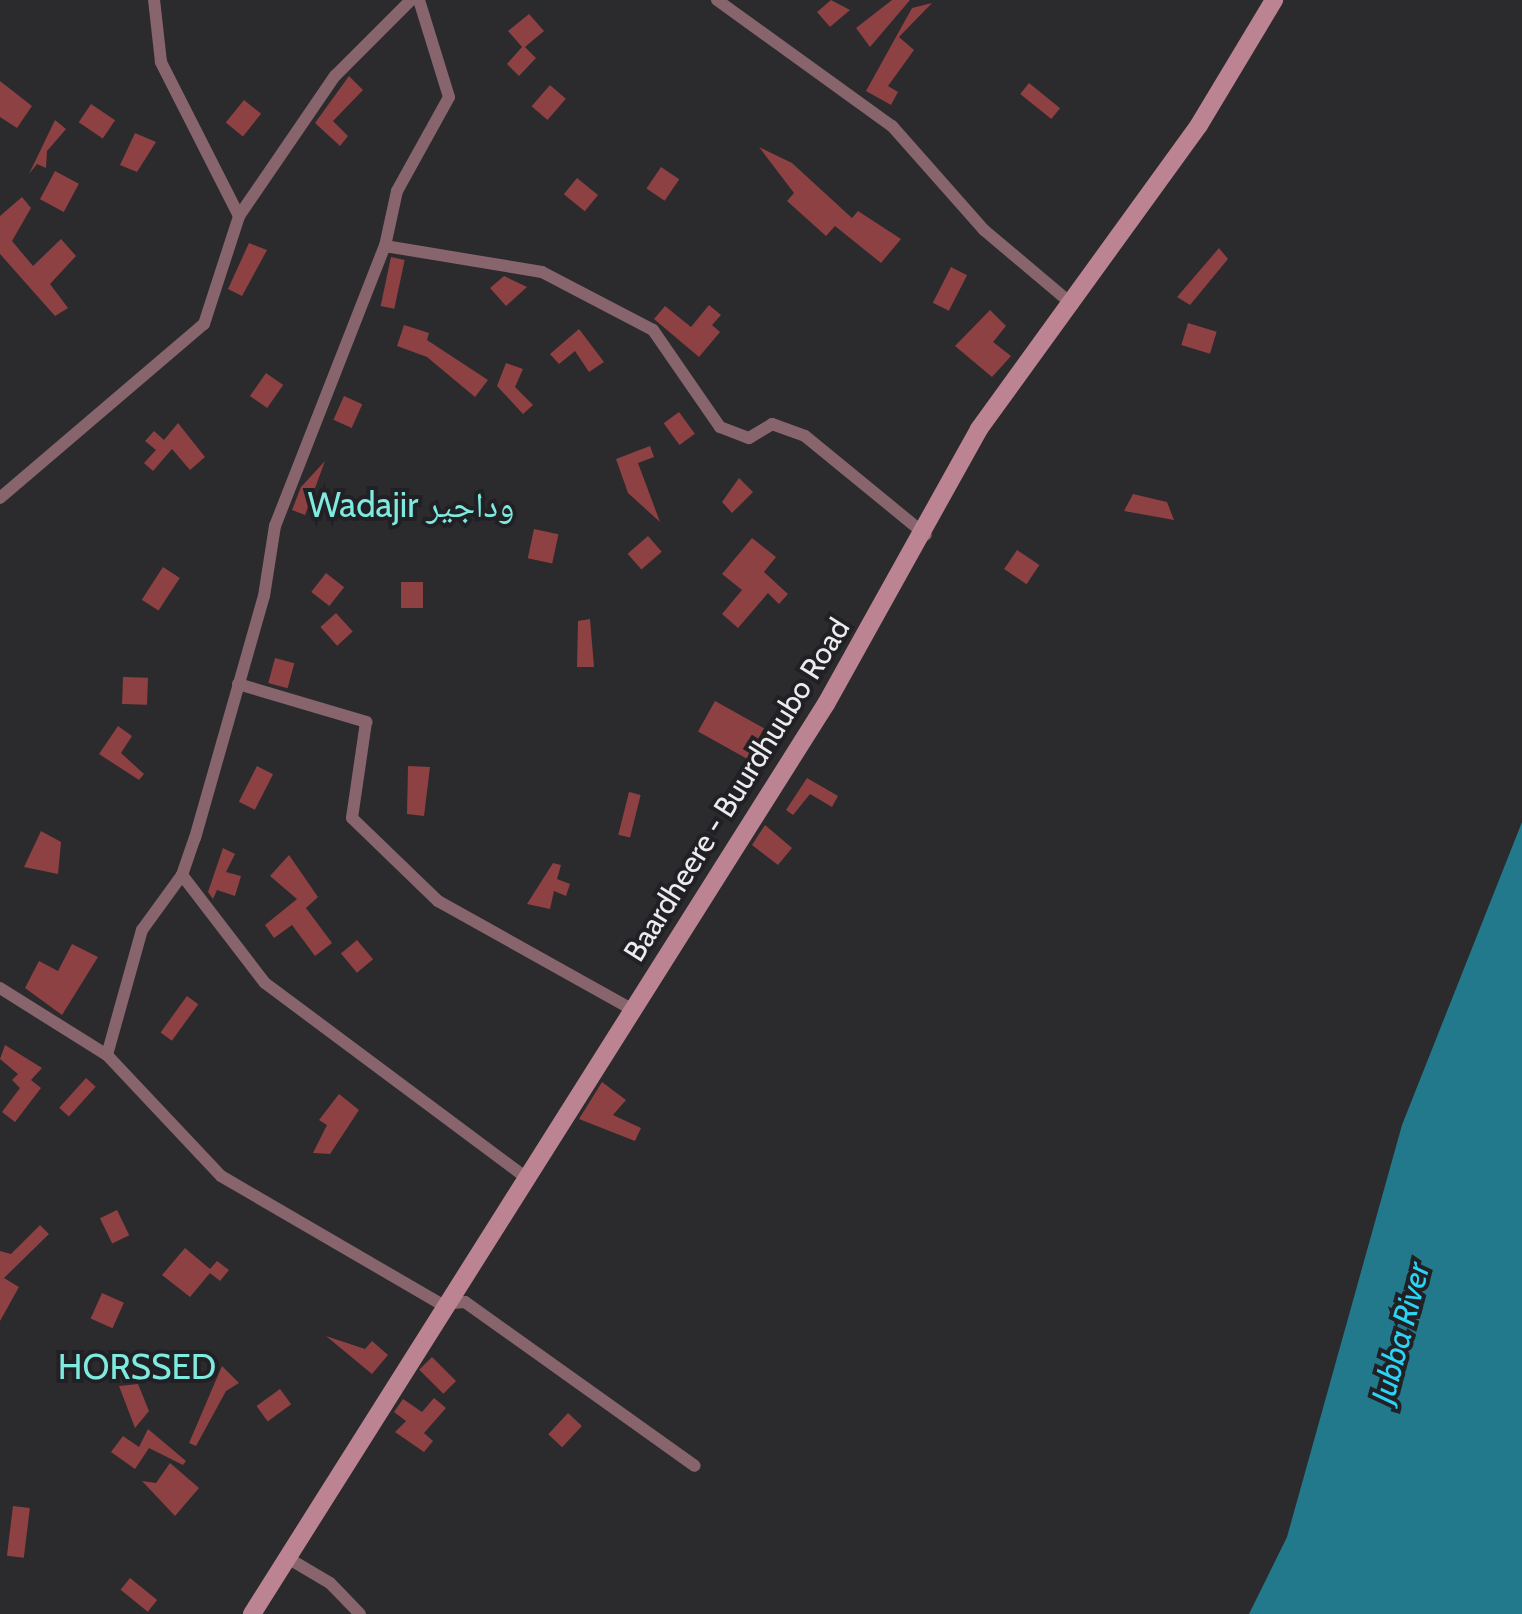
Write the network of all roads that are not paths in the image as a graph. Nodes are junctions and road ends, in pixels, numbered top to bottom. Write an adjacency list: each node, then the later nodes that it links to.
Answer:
1 (154, 0): 6 (street)
2 (411, 0): 6 (street)
3 (419, 0): 7 (street)
4 (718, 0): 8 (street)
5 (1274, 0): 8 (main road, Baardheere - Buurdhuubo Road)
6 (239, 216): 9 (street)
7 (385, 246): 10 (street); 11 (street)
8 (1073, 305): 10 (main road, Baardheere - Buurdhuubo Road)
9 (0, 498)
10 (926, 535): 14 (main road, Baardheere - Buurdhuubo Road)
11 (238, 684): 12 (street); 14 (street)
12 (182, 874): 15 (street); 16 (street)
13 (0, 988): 15 (street)
14 (631, 1009): 16 (main road, Baardheere - Buurdhuubo Road)
15 (107, 1055): 17 (street)
16 (529, 1180): 17 (main road, Baardheere - Buurdhuubo Road)
17 (441, 1304): 18 (street); 19 (main road, Baardheere - Buurdhuubo Road)
18 (694, 1466)
19 (286, 1557): 20 (main road, Baardheere - Buurdhuubo Road); 21 (street)
20 (252, 1614)
21 (360, 1614)

